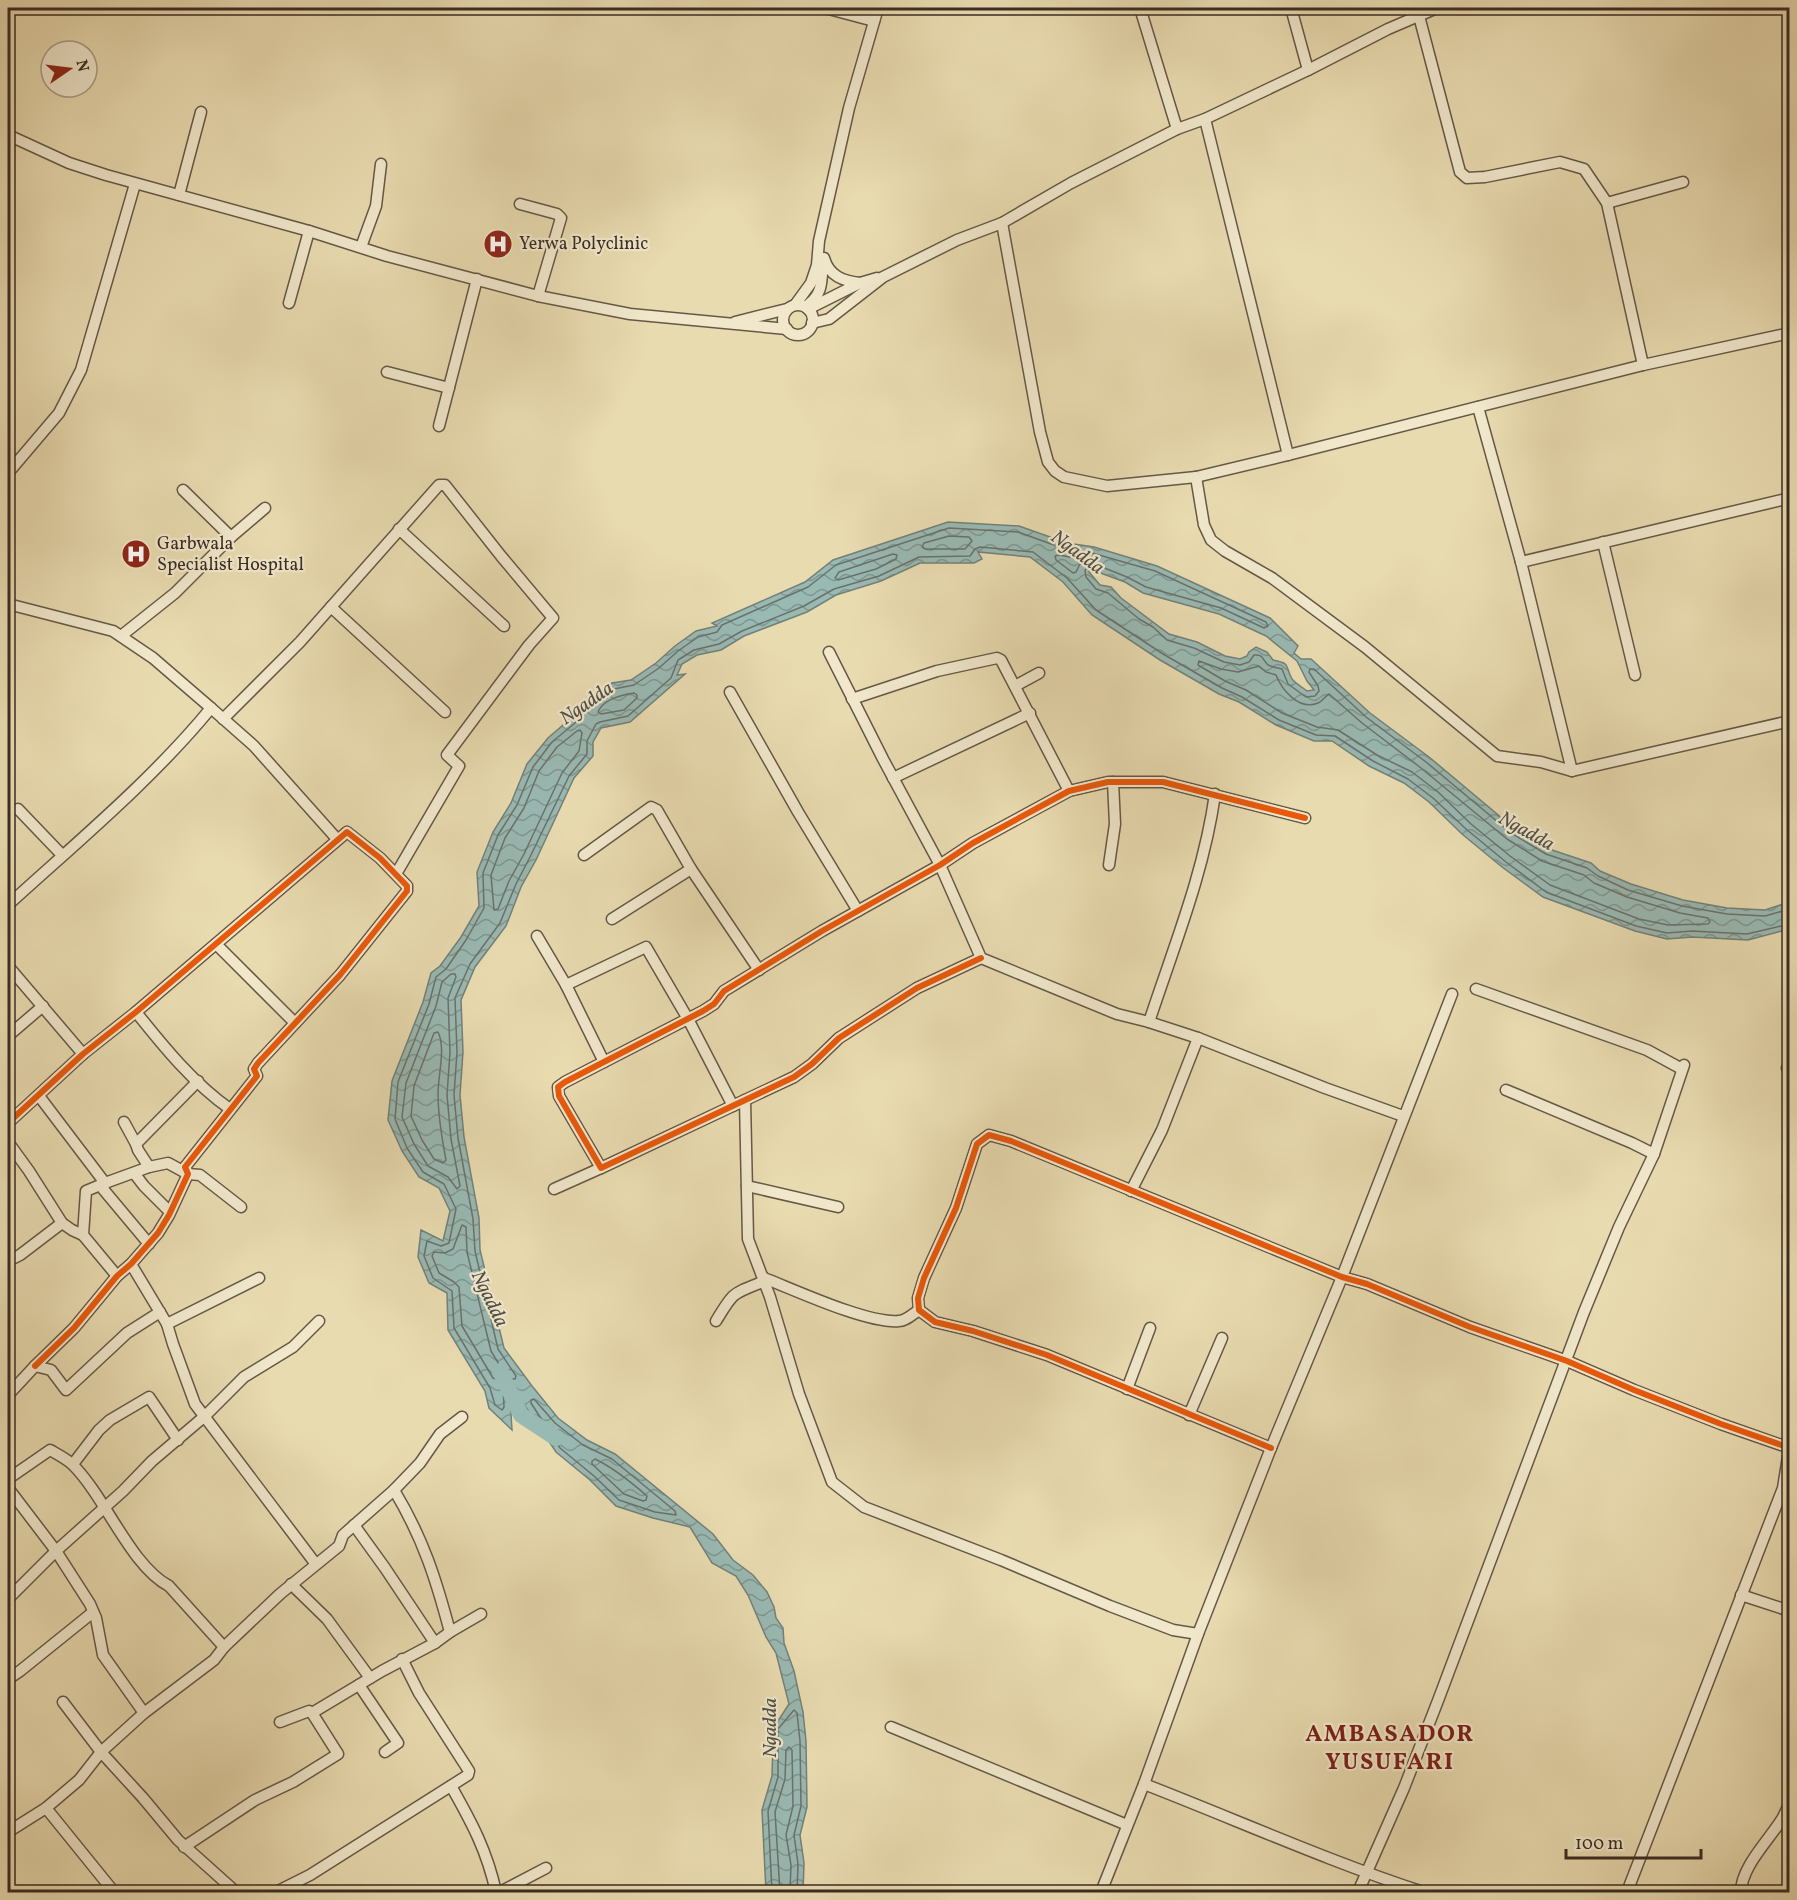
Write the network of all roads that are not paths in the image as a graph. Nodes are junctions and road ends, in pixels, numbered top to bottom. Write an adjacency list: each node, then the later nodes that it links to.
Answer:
1 (825, 8): 7 (street)
2 (878, 8): 7 (street)
3 (1140, 8): 11 (street)
4 (1290, 8): 8 (street)
5 (1437, 8): 6 (street)
6 (1419, 16): 8 (street); 17 (street)
7 (874, 21): 21 (street)
8 (1308, 70): 10 (street)
9 (201, 112): 16 (street)
10 (1205, 119): 11 (street); 39 (street)
11 (1177, 129): 19 (street)
12 (10, 140): 15 (street)
13 (381, 164): 22 (street)
14 (1683, 182): 17 (street)
15 (135, 184): 16 (street); 40 (street)
16 (179, 195): 20 (street)
17 (1607, 203): 34 (street)
18 (520, 204): 27 (street)
19 (1002, 223): 24 (street); 41 (street)
20 (309, 231): 22 (street); 28 (street)
21 (819, 241): 23 (street); 29 (street)
22 (361, 248): 25 (street)
23 (823, 256): 26 (street); 29 (street)
24 (884, 277): 26 (street); 30 (street)
25 (477, 279): 27 (street); 36 (street)
26 (860, 283): 29 (street)
27 (538, 296): 31 (street)
28 (289, 303)
29 (799, 307): 30 (street); 31 (street); 32 (street)
30 (812, 323): 32 (street)
31 (723, 324): 32 (street)
32 (787, 329)
33 (1790, 333): 34 (street)
34 (1643, 365): 37 (street)
35 (387, 372): 36 (street)
36 (449, 388): 38 (street)
37 (1479, 407): 39 (street); 48 (street)
38 (439, 426)
39 (1288, 455): 41 (street)
40 (8, 473)
41 (1196, 477): 64 (street)
42 (183, 490): 46 (street)
43 (1790, 498): 47 (street)
44 (265, 508): 46 (street)
45 (399, 529): 50 (street); 51 (street); 77 (street)
46 (231, 537): 52 (street)
47 (1603, 542): 48 (street); 55 (street)
48 (1521, 562): 64 (street)
49 (8, 604): 52 (street)
50 (331, 607): 60 (street); 62 (street)
51 (504, 626)
52 (121, 636): 59 (street)
53 (829, 652): 58 (street)
54 (1039, 673): 56 (street)
55 (1635, 675)
56 (1015, 686): 58 (street); 61 (street)
57 (730, 692): 79 (street)
58 (852, 699): 65 (street)
59 (211, 708): 62 (street); 72 (street)
60 (446, 712)
61 (1030, 713): 65 (street); 67 (street)
62 (223, 719): 71 (street)
63 (1790, 721): 64 (street)
64 (1572, 771)
65 (893, 778): 74 (street)
66 (1113, 782): 67 (street); 68 (street); 75 (street)
67 (1068, 791): 74 (street)
68 (1215, 794): 70 (street); 92 (street)
69 (18, 809): 72 (street)
70 (1305, 818)
71 (337, 839): 77 (street); 82 (street)
72 (62, 855): 78 (street)
73 (584, 855): 76 (street)
74 (940, 865): 79 (street); 83 (street)
75 (1109, 865)
76 (691, 869): 80 (street); 85 (street)
77 (396, 874): 93 (street)
78 (8, 905)
79 (858, 911): 85 (street)
80 (612, 920)
81 (537, 936): 86 (street)
82 (216, 944): 90 (street); 93 (street)
83 (981, 958): 92 (street); 101 (street)
84 (8, 966): 89 (street)
85 (759, 970): 91 (street)
86 (566, 985): 91 (street); 97 (street)
87 (1476, 989): 109 (street)
88 (1452, 994): 104 (street)
89 (44, 1006): 94 (street); 96 (street)
90 (136, 1012): 96 (street); 98 (street)
91 (688, 1019): 97 (street); 102 (street)
92 (1149, 1022): 95 (street)
93 (295, 1023): 103 (street)
94 (8, 1036)
95 (1198, 1038): 104 (street); 117 (street)
96 (83, 1054): 100 (street)
97 (604, 1062): 111 (street)
98 (198, 1081): 103 (street); 108 (street)
99 (1506, 1090): 109 (street)
100 (39, 1096): 106 (street); 114 (street)
101 (745, 1100): 102 (street); 115 (street)
102 (733, 1106): 111 (street)
103 (230, 1109): 113 (street)
104 (1403, 1116): 127 (street)
105 (124, 1122): 108 (street)
106 (8, 1124)
107 (8, 1142): 121 (street)
108 (136, 1144): 110 (street)
109 (1654, 1154): 137 (street)
110 (149, 1167): 112 (street); 113 (street)
111 (602, 1168): 116 (street)
112 (134, 1173): 114 (street); 120 (street)
113 (188, 1174): 118 (street); 120 (street)
114 (105, 1183): 122 (street); 123 (street)
115 (747, 1186): 119 (street); 129 (street)
116 (554, 1189)
117 (1131, 1191): 127 (street); 130 (street)
118 (241, 1207)
119 (838, 1207)
120 (170, 1212): 123 (street)
121 (62, 1223): 122 (street); 124 (street)
122 (83, 1235): 126 (street)
123 (149, 1244): 125 (street)
124 (8, 1261)
125 (131, 1264): 126 (street); 131 (street)
126 (117, 1276): 138 (street)
127 (1342, 1277): 137 (street); 146 (street)
128 (259, 1278): 134 (street)
129 (764, 1280): 130 (street); 133 (street); 162 (street)
130 (919, 1310): 139 (street)
131 (160, 1312): 134 (street); 138 (street)
132 (319, 1321): 142 (street)
133 (716, 1321)
134 (167, 1324): 142 (street)
135 (1150, 1328): 139 (street)
136 (1222, 1338): 141 (street)
137 (1567, 1361): 145 (street); 184 (street)
138 (35, 1366): 140 (street)
139 (1127, 1389): 141 (street)
140 (8, 1395)
141 (1189, 1415): 146 (street)
142 (205, 1416): 144 (street); 154 (street)
143 (462, 1418): 150 (street)
144 (178, 1440): 147 (street); 151 (street)
145 (1789, 1447): 156 (street)
146 (1271, 1448): 162 (street)
147 (73, 1464): 148 (street); 151 (street)
148 (8, 1479)
149 (8, 1488): 153 (street)
150 (394, 1491): 152 (street); 161 (street)
151 (105, 1507): 153 (street); 164 (street)
152 (354, 1525): 154 (street); 163 (street)
153 (56, 1551): 157 (street); 159 (street)
154 (315, 1563): 155 (street)
155 (291, 1584): 164 (street); 166 (street)
156 (1741, 1595): 158 (street); 192 (street)
157 (8, 1599)
158 (1790, 1611)
159 (92, 1613): 167 (street); 170 (street)
160 (481, 1614): 161 (street)
161 (450, 1632): 163 (street)
162 (1198, 1634): 176 (street)
163 (435, 1642): 165 (street)
164 (224, 1647): 170 (street)
165 (402, 1659): 166 (street); 177 (street)
166 (370, 1678): 168 (street)
167 (8, 1679)
168 (359, 1685): 171 (street); 175 (street)
169 (63, 1702): 174 (street)
170 (144, 1713): 174 (street)
171 (312, 1713): 172 (street); 182 (street)
172 (280, 1722)
173 (891, 1727): 180 (street)
174 (101, 1752): 179 (street); 182 (street)
175 (385, 1752)
176 (1144, 1784): 180 (street); 184 (street)
177 (451, 1786): 187 (street); 188 (street)
178 (1790, 1802): 193 (street)
179 (46, 1808): 181 (street); 185 (street)
180 (1127, 1825): 189 (street)
181 (8, 1832)
182 (184, 1847): 186 (street)
183 (546, 1868): 188 (street)
184 (1366, 1874): 190 (street); 191 (street)
185 (114, 1893)
186 (236, 1893)
187 (276, 1893)
188 (498, 1893)
189 (1101, 1893)
190 (1358, 1893)
191 (1423, 1893)
192 (1627, 1893)
193 (1741, 1893)

